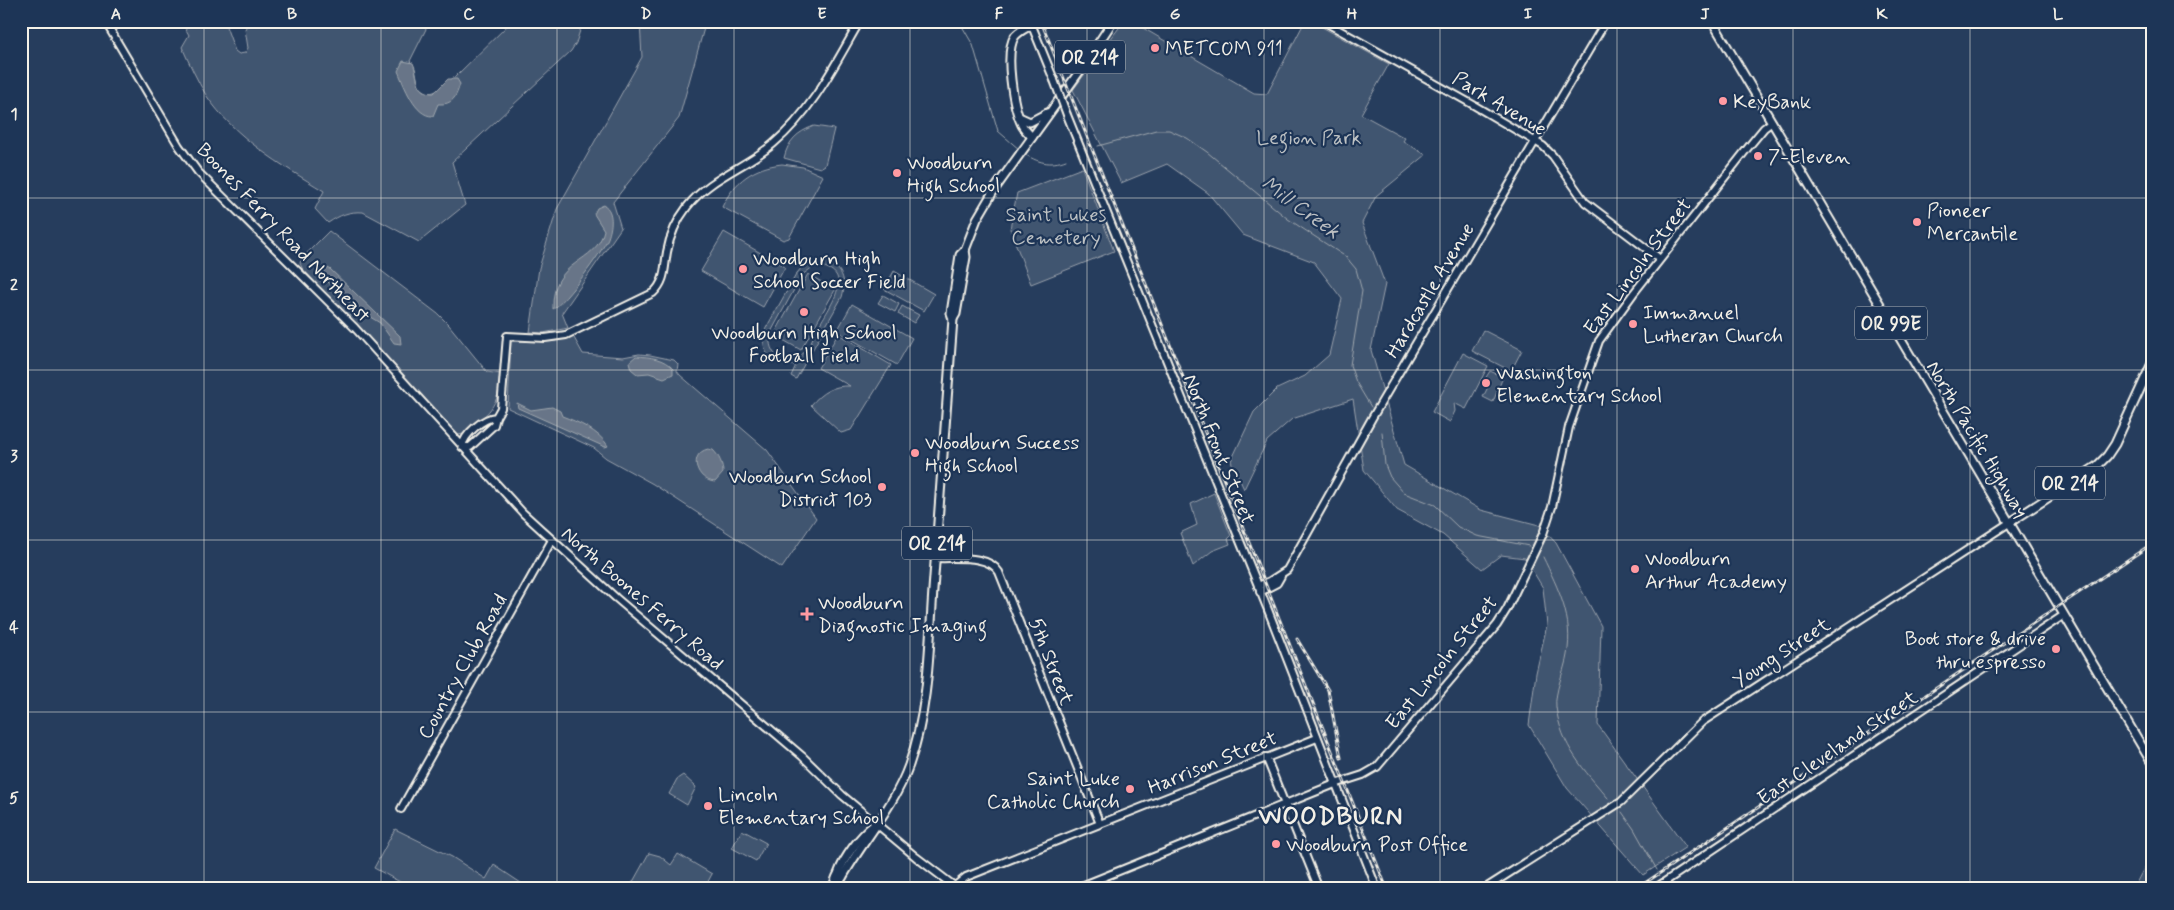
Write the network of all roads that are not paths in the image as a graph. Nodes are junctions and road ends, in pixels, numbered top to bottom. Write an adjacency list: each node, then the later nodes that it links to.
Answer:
1 (105, 21): 15 (street, Boones Ferry Road Northeast)
2 (860, 21): 16 (street)
3 (1113, 21): 8 (main road, OR 214)
4 (1323, 21): 12 (street, Park Avenue)
5 (1606, 21): 12 (street, Hardcastle Avenue)
6 (1712, 21): 10 (main road, North Pacific Highway / OR 99E)
7 (1031, 23): 9 (main road); 21 (street, North Front Street, bridge)
8 (1053, 108): 9 (main road); 11 (main road, OR 214)
9 (1019, 117): 11 (main road)
10 (1772, 122): 13 (street, East Lincoln Street); 18 (main road, North Pacific Highway / OR 99E)
11 (1032, 137): 20 (main road, OR 214)
12 (1535, 141): 13 (street, Park Avenue); 21 (street, Hardcastle Avenue)
13 (1660, 259): 26 (street, East Lincoln Street)
14 (2153, 361): 18 (main road, Young Street / OR 214)
15 (403, 381): 17 (street, North Boones Ferry Road)
16 (496, 416): 17 (street); 17 (street)
17 (462, 447): 19 (street, North Boones Ferry Road)
18 (2009, 523): 22 (main road, North Pacific Highway / OR 99E); 36 (street, Young Street)
19 (552, 540): 28 (street, Country Club Road); 29 (street, North Boones Ferry Road)
20 (936, 558): 29 (main road, OR 214); 30 (street, 5th Street)
21 (1259, 589): 23 (street, North Front Street)
22 (2064, 615): 25 (main road, OR 99E); 37 (street, East Cleveland Street)
23 (1317, 738): 24 (street, Harrison Street); 26 (street, North Front Street)
24 (1266, 757): 27 (street); 30 (street, Harrison Street)
25 (2153, 766)
26 (1336, 784): 27 (street, East Lincoln Street); 35 (street, North Front Street)
27 (1285, 804): 33 (street, East Lincoln Street); 34 (street)
28 (402, 809)
29 (876, 823): 31 (street, North Boones Ferry Road); 32 (main road, OR 214)
30 (1100, 824): 31 (street, Harrison Street)
31 (957, 888)
32 (832, 889)
33 (1074, 889)
34 (1319, 889)
35 (1377, 889)
36 (1484, 889)
37 (1654, 889)

